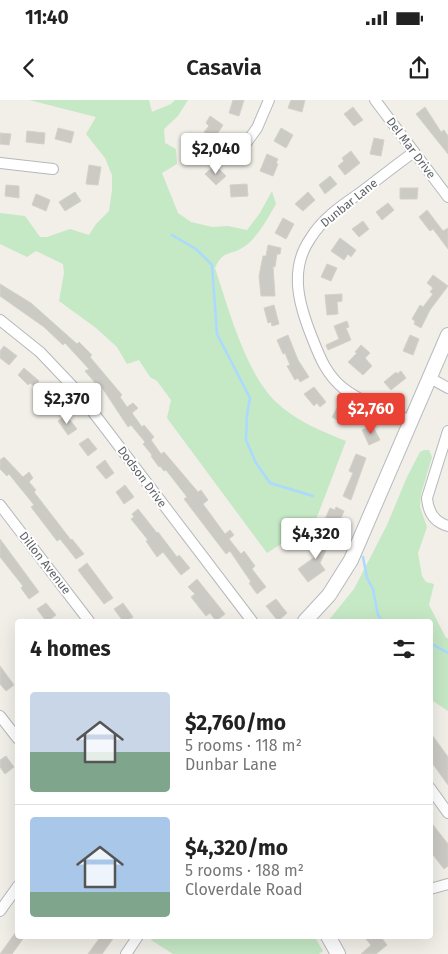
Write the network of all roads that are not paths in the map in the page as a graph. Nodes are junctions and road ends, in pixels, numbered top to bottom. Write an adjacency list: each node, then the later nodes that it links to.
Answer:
1 (269, 100): 3 (street)
2 (375, 100): 4 (street, Del Mar Drive)
3 (241, 150)
4 (414, 152): 7 (street, Del Mar Drive); 12 (street, Dunbar Lane)
5 (0, 163): 6 (street)
6 (53, 169)
7 (448, 197)
8 (0, 320): 17 (street, Dodson Drive)
9 (448, 335): 10 (street)
10 (430, 378): 11 (street); 12 (street)
11 (448, 388)
12 (411, 421): 18 (street)
13 (448, 431): 15 (street)
14 (0, 505): 16 (street, Dillon Avenue)
15 (448, 526)
16 (88, 619)
17 (250, 619)
18 (307, 619)
19 (0, 716): 20 (street)
20 (15, 735)
21 (433, 792): 22 (street)
22 (448, 813)
23 (448, 884): 24 (street)
24 (433, 887)
25 (15, 890): 26 (street)
26 (0, 911)
27 (136, 939): 29 (street)
28 (330, 939): 30 (street)
29 (126, 954)
30 (338, 954)

